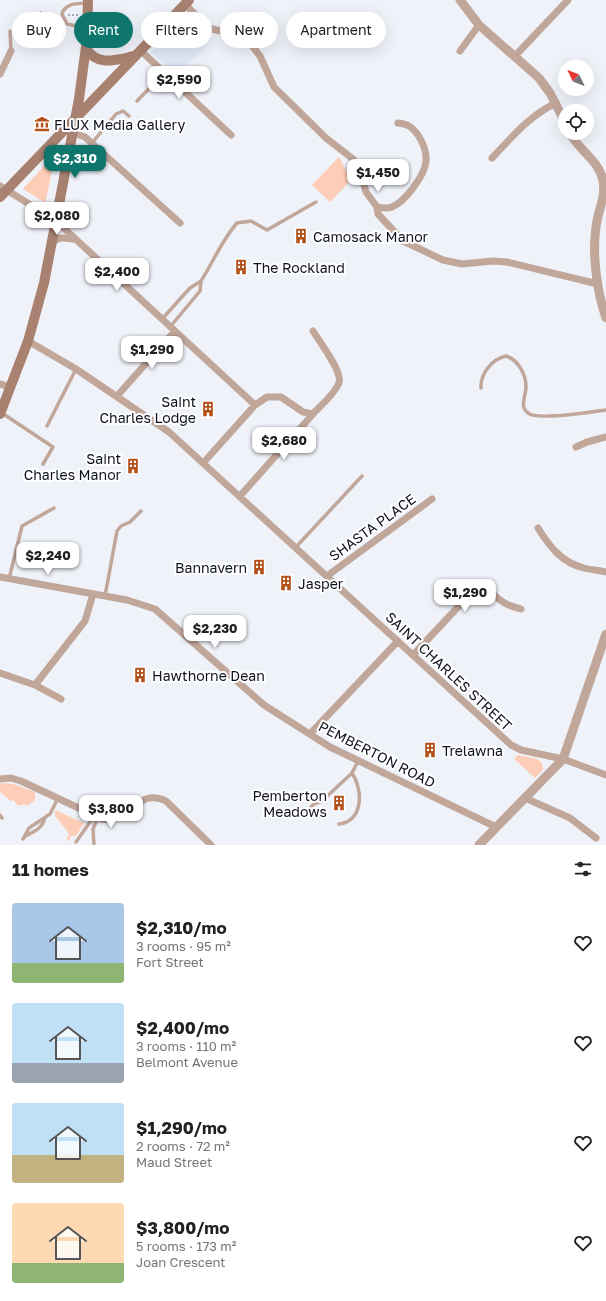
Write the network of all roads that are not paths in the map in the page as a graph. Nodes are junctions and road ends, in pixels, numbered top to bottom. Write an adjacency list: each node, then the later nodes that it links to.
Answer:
1 (460, 0): 6 (street)
2 (568, 0): 13 (street)
3 (88, 1): 5 (main road); 7 (lane)
4 (187, 2): 12 (main road); 30 (street)
5 (88, 12)
6 (479, 25): 11 (street); 13 (street)
7 (74, 26)
8 (10, 31): 10 (lane)
9 (86, 48): 12 (main road); 19 (main road)
10 (11, 51): 15 (street)
11 (460, 51)
12 (137, 53): 14 (street); 19 (main road)
13 (514, 57): 17 (street)
14 (164, 73): 16 (lane); 23 (street)
15 (0, 74)
16 (137, 101)
17 (556, 103): 18 (street); 26 (street)
18 (558, 107)
19 (76, 115): 22 (main road); 28 (main road)
20 (129, 116): 25 (lane)
21 (398, 123): 30 (street)
22 (73, 133): 25 (street); 32 (main road)
23 (231, 135)
24 (575, 140): 27 (street)
25 (92, 143): 33 (street)
26 (492, 158)
27 (604, 178): 31 (street)
28 (2, 191): 32 (street)
29 (316, 202): 36 (lane)
30 (376, 207): 37 (street)
31 (602, 218): 37 (street)
32 (55, 220): 34 (street); 35 (main road)
33 (180, 223)
34 (73, 239): 35 (street); 39 (street)
35 (51, 245): 42 (main road)
36 (201, 281): 39 (lane); 40 (lane)
37 (598, 284): 38 (street)
38 (606, 318)
39 (161, 320): 40 (street)
40 (171, 330): 47 (street); 48 (street)
41 (312, 331): 51 (street)
42 (28, 341): 43 (street, SAINT CHARLES STREET); 45 (main road)
43 (76, 369): 47 (street, SAINT CHARLES STREET); 52 (lane)
44 (0, 384): 45 (street)
45 (11, 387): 50 (main road)
46 (481, 388): 49 (lane)
47 (116, 396): 55 (street, SAINT CHARLES STREET)
48 (255, 405): 51 (street); 55 (street)
49 (606, 410)
50 (0, 413): 56 (lane)
51 (313, 414): 58 (street)
52 (47, 426)
53 (606, 437): 54 (street)
54 (576, 447)
55 (204, 462): 58 (street, SAINT CHARLES STREET)
56 (43, 464)
57 (362, 476): 63 (lane)
58 (240, 496): 63 (street, SAINT CHARLES STREET)
59 (432, 499): 65 (street, SHASTA PLACE)
60 (54, 508): 67 (lane)
61 (141, 511): 69 (lane)
62 (538, 528): 64 (street)
63 (296, 547): 65 (street, SAINT CHARLES STREET)
64 (606, 572)
65 (327, 576): 72 (street, SAINT CHARLES STREET)
66 (0, 577): 67 (street, PEMBERTON ROAD)
67 (9, 579): 68 (street, PEMBERTON ROAD)
68 (93, 594): 69 (street, PEMBERTON ROAD); 75 (street)
69 (105, 596): 77 (street, PEMBERTON ROAD)
70 (521, 609): 73 (street)
71 (606, 634): 78 (street)
72 (398, 641): 73 (street, SAINT CHARLES STREET); 77 (street)
73 (413, 655): 78 (street, SAINT CHARLES STREET)
74 (0, 673): 75 (street)
75 (35, 685): 76 (street)
76 (61, 699)
77 (310, 734): 79 (street, PEMBERTON ROAD)
78 (563, 759): 81 (street, SAINT CHARLES STREET); 84 (street)
79 (358, 761): 80 (lane); 89 (street, PEMBERTON ROAD)
80 (352, 773): 86 (lane); 88 (lane)
81 (606, 775)
82 (0, 779): 83 (street)
83 (58, 798): 85 (street); 87 (lane)
84 (525, 798): 89 (street); 90 (street)
85 (97, 816): 91 (lane); 92 (lane); 93 (street)
86 (302, 816)
87 (45, 818): 87 (lane)
88 (339, 824)
89 (496, 827): 94 (street)
90 (596, 838)
91 (76, 842)
92 (94, 845)
93 (211, 845)
94 (479, 845)

